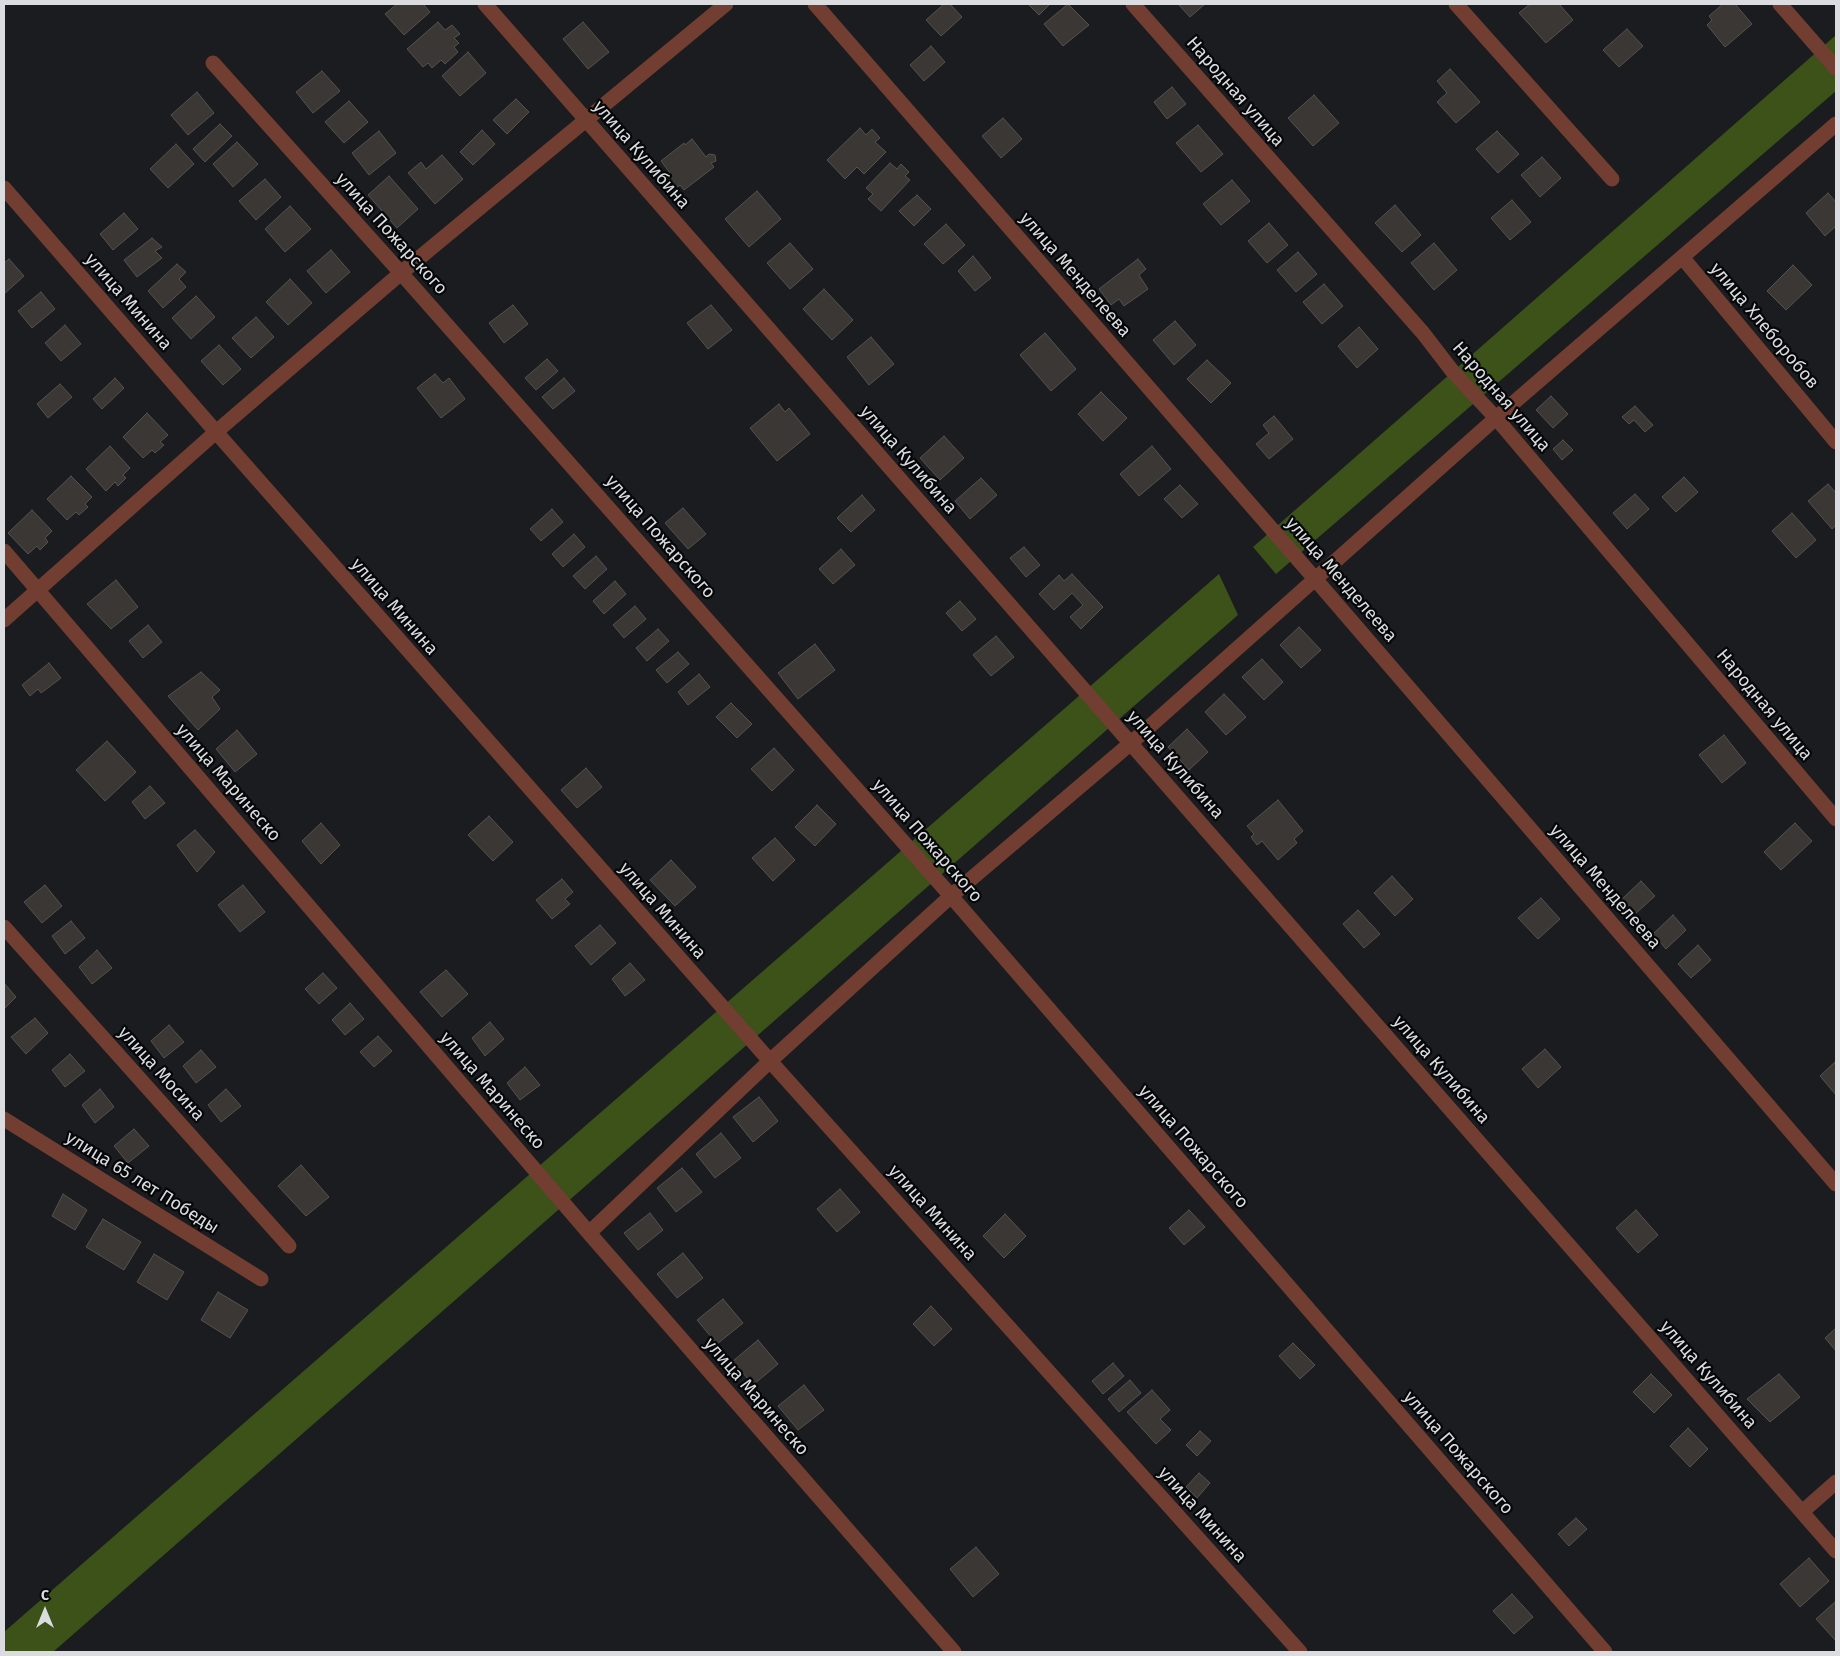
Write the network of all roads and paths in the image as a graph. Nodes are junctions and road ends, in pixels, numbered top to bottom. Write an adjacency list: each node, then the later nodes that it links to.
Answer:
1 (484, 4): 9 (street, улица Кулибина)
2 (726, 4): 9 (street)
3 (815, 4): 19 (street, улица Менделеева)
4 (1133, 4): 15 (street, Народная улица)
5 (1456, 4): 11 (street)
6 (1780, 4): 8 (street)
7 (213, 63): 14 (street, улица Пожарского)
8 (1836, 68)
9 (585, 120): 14 (street); 22 (street, улица Кулибина)
10 (1836, 124): 13 (street)
11 (1612, 179)
12 (4, 188): 16 (street, улица Минина)
13 (1682, 257): 15 (street); 17 (street, улица Хлеборобов)
14 (401, 273): 16 (street); 24 (street, улица Пожарского)
15 (1496, 418): 19 (street); 23 (street, Народная улица)
16 (216, 432): 20 (street); 26 (street, улица Минина)
17 (1836, 442)
18 (4, 551): 20 (street, улица Маринеско)
19 (1316, 580): 22 (street); 28 (street, улица Менделеева)
20 (39, 590): 21 (street); 29 (street, улица Маринеско)
21 (4, 620)
22 (1131, 743): 24 (street); 33 (street, улица Кулибина)
23 (1836, 819)
24 (951, 896): 26 (street); 37 (street, улица Пожарского)
25 (4, 927): 30 (street, улица Мосина)
26 (770, 1061): 29 (street); 36 (street, улица Минина)
27 (4, 1119): 31 (street, улица 65 лет Победы)
28 (1836, 1184)
29 (589, 1233): 35 (street, улица Маринеско)
30 (289, 1246)
31 (261, 1279)
32 (1836, 1482): 33 (street)
33 (1802, 1512): 34 (street, улица Кулибина)
34 (1836, 1551)
35 (954, 1652)
36 (1300, 1652)
37 (1605, 1652)

